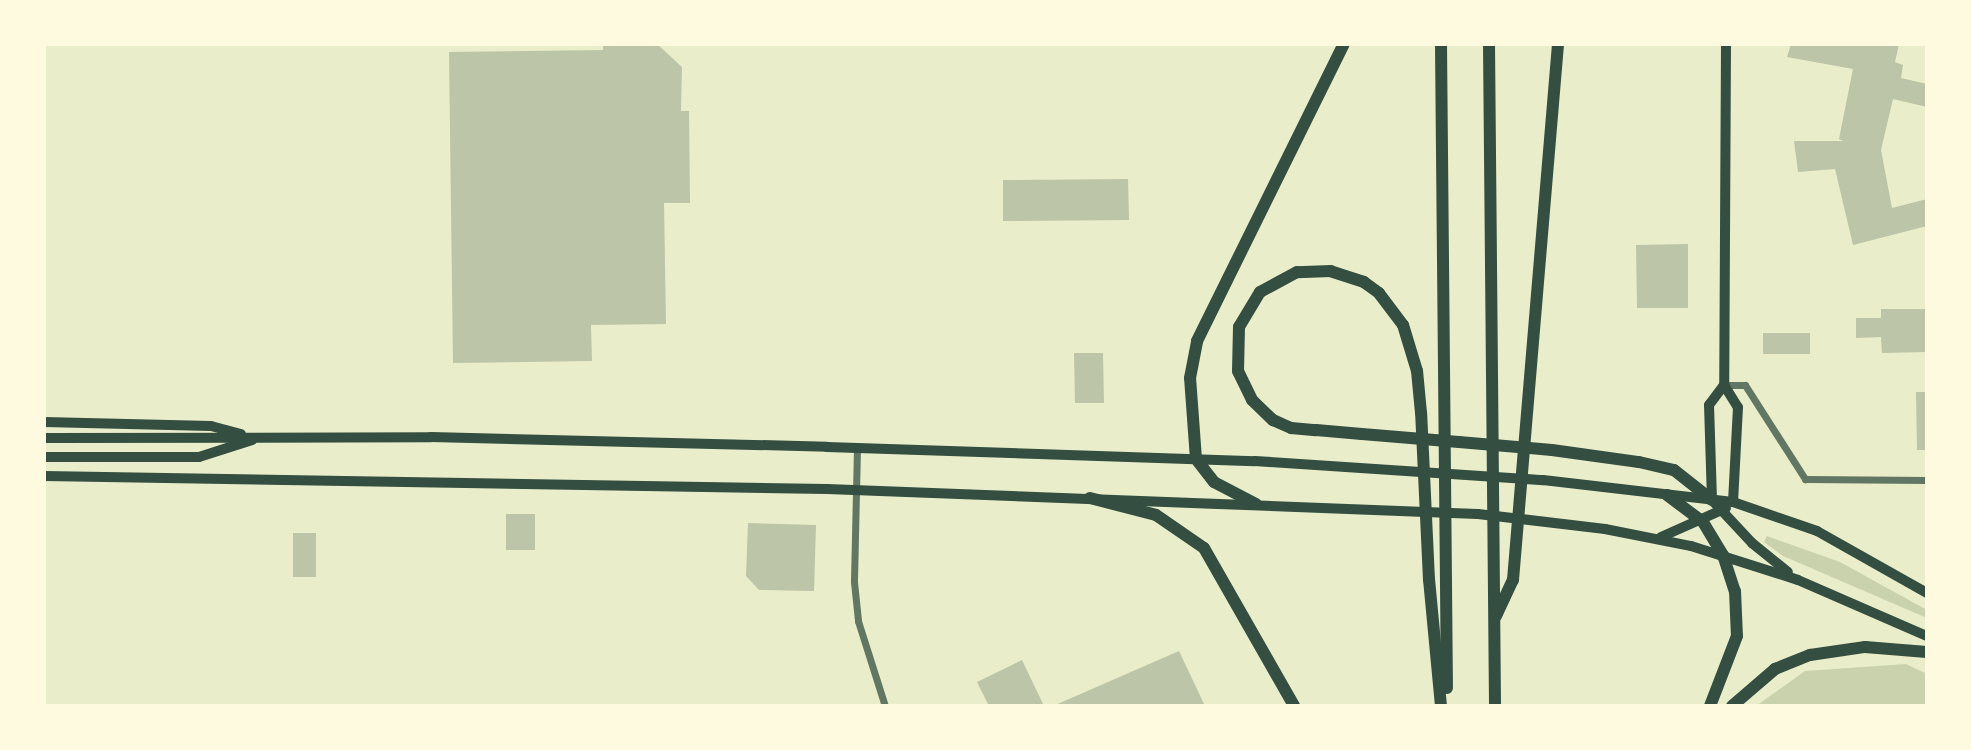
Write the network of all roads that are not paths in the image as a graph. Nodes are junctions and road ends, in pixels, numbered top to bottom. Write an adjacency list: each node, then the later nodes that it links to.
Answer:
1 (1344, 44): 12 (highway)
2 (1441, 44): 33 (highway)
3 (1489, 44): 27 (highway)
4 (1558, 44): 27 (highway)
5 (1726, 44): 6 (main road)
6 (1724, 385): 14 (street); 18 (main road); 19 (main road)
7 (44, 422): 9 (main road)
8 (44, 438): 9 (main road)
9 (258, 438): 10 (main road); 11 (main road)
10 (857, 448): 12 (main road); 15 (street)
11 (44, 457)
12 (1196, 459): 16 (main road); 20 (highway)
13 (44, 476): 15 (main road)
14 (1927, 480)
15 (856, 491): 17 (main road); 30 (street)
16 (1667, 495): 18 (main road); 22 (highway)
17 (1090, 498): 20 (main road); 31 (highway)
18 (1712, 500): 19 (main road); 21 (main road); 32 (highway)
19 (1733, 502): 21 (main road); 26 (main road)
20 (1256, 504): 23 (main road)
21 (1721, 511): 22 (main road); 25 (main road)
22 (1703, 522): 23 (main road); 24 (highway)
23 (1659, 538): 24 (main road)
24 (1723, 555): 25 (main road); 35 (highway)
25 (1798, 580): 28 (main road)
26 (1927, 593)
27 (1494, 620): 34 (highway)
28 (1927, 636)
29 (1927, 652): 36 (highway)
30 (885, 706)
31 (1294, 706)
32 (1441, 706)
33 (1447, 706)
34 (1495, 706)
35 (1710, 706)
36 (1732, 706)

